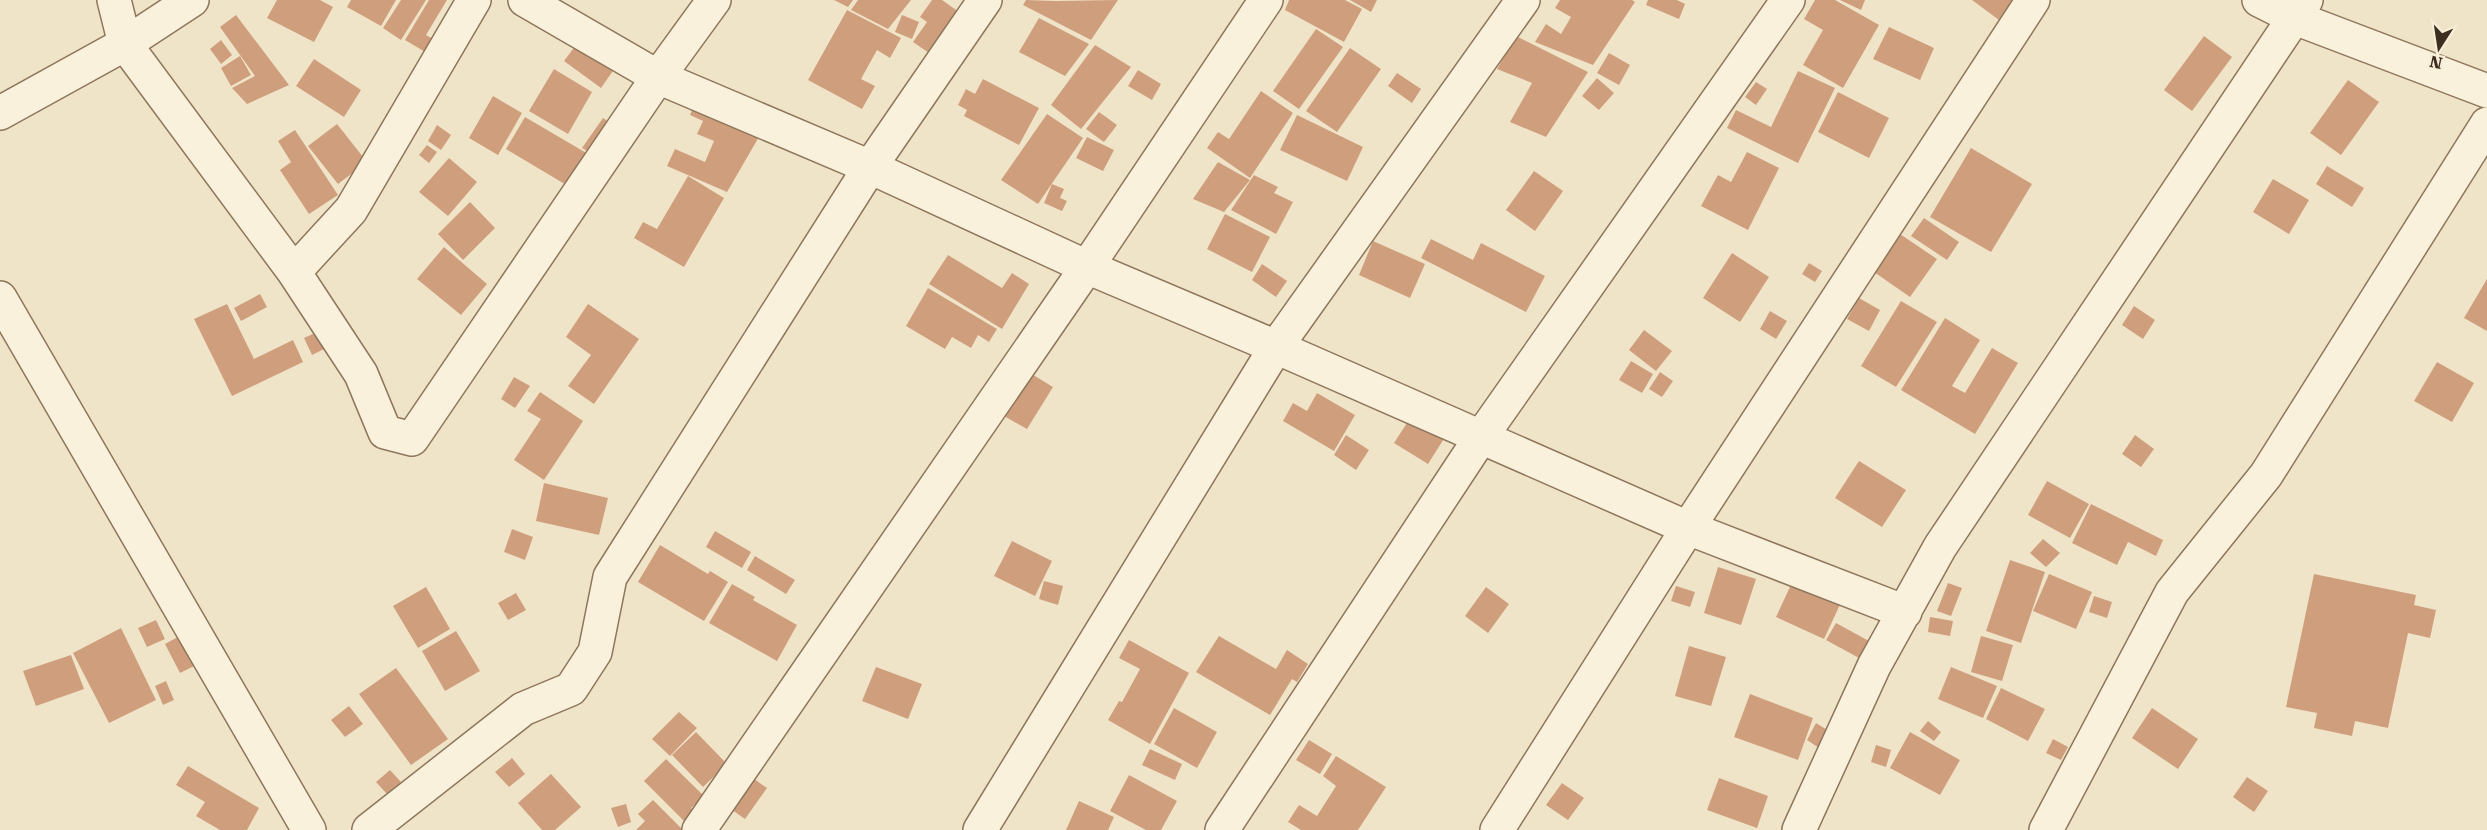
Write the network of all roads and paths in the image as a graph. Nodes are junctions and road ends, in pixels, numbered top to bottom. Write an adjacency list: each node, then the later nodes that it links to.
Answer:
1 (114, 0): 13 (street)
2 (192, 0): 13 (street)
3 (474, 0): 20 (street)
4 (525, 0): 14 (street)
5 (714, 0): 14 (street)
6 (985, 0): 18 (street)
7 (1266, 0): 19 (street)
8 (1523, 0): 22 (street)
9 (1788, 0): 23 (street)
10 (2033, 0): 24 (street)
11 (2259, 0): 12 (street)
12 (2301, 9): 15 (street); 25 (street)
13 (125, 44): 16 (street); 20 (street)
14 (658, 77): 18 (street); 20 (street)
15 (2487, 91)
16 (0, 113)
17 (2487, 124): 33 (street)
18 (870, 167): 19 (street); 27 (street)
19 (1087, 267): 22 (street); 28 (street)
20 (294, 272)
21 (0, 298): 26 (street)
22 (1276, 347): 23 (street); 29 (street)
23 (1481, 437): 24 (street); 30 (street)
24 (1688, 528): 25 (street); 31 (street)
25 (1905, 612): 32 (street)
26 (309, 830)
27 (369, 830)
28 (699, 830)
29 (980, 830)
30 (1222, 830)
31 (1497, 830)
32 (1799, 830)
33 (2046, 830)

